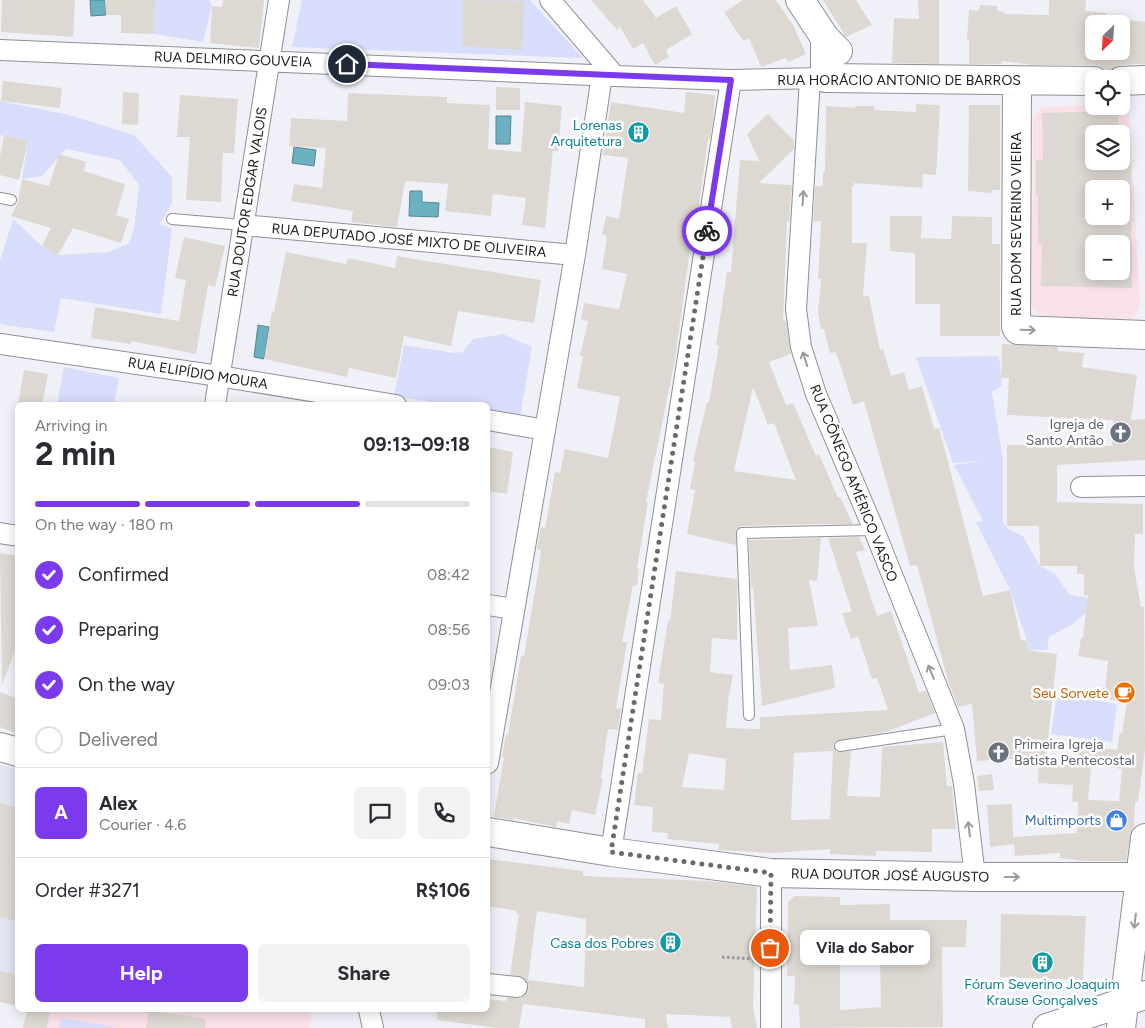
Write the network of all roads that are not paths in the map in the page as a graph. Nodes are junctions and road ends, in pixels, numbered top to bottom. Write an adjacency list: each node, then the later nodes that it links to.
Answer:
1 (279, 0): 6 (street, RUA DOUTOR EDGAR VALOIS)
2 (550, 0): 7 (street)
3 (800, 0): 4 (main road)
4 (825, 38): 8 (main road); 9 (main road)
5 (0, 50): 6 (street, RUA DELMIRO GOUVEIA)
6 (269, 60): 7 (street, RUA DELMIRO GOUVEIA); 16 (street, RUA DOUTOR EDGAR VALOIS)
7 (608, 76): 10 (street, RUA HORÁCIO ANTONIO DE BARROS); 17 (street)
8 (862, 77): 9 (main road, RUA HORÁCIO ANTONIO DE BARROS); 12 (main road, RUA HORÁCIO ANTONIO DE BARROS)
9 (817, 78): 10 (street, RUA HORÁCIO ANTONIO DE BARROS); 27 (street, RUA CÔNEGO AMÉRICO VASCO, one-way to 9)
10 (731, 80): 40 (street)
11 (1145, 80): 14 (main road)
12 (1017, 81): 13 (main road, RUA HORÁCIO ANTONIO DE BARROS); 18 (main road, RUA DOM SEVERINO VIEIRA, one-way to 18)
13 (1085, 81)
14 (1130, 81)
15 (172, 219): 16 (lane)
16 (244, 225): 17 (street, RUA DEPUTADO JOSÉ MIXTO DE OLIVEIRA); 20 (street, RUA DOUTOR EDGAR VALOIS)
17 (574, 255): 24 (street)
18 (1145, 334)
19 (0, 344): 20 (street, RUA ELIPÍDIO MOURA)
20 (219, 376): 21 (street, RUA DOUTOR EDGAR VALOIS); 22 (street, RUA ELIPÍDIO MOURA)
21 (215, 402)
22 (378, 402)
23 (490, 420): 24 (street)
24 (545, 430): 31 (street)
25 (1145, 486): 26 (street)
26 (1081, 487)
27 (874, 530): 32 (lane); 33 (street, RUA CÔNEGO AMÉRICO VASCO, one-way to 27)
28 (0, 533): 29 (street)
29 (15, 536)
30 (490, 605): 31 (street)
31 (514, 609): 37 (street)
32 (748, 715)
33 (954, 729): 34 (lane); 43 (street, RUA CÔNEGO AMÉRICO VASCO, one-way to 33)
34 (840, 746)
35 (0, 747): 36 (main road)
36 (15, 751)
37 (490, 751)
38 (490, 832): 40 (main road, RUA DOUTOR JOSÉ AUGUSTO)
39 (1145, 838): 42 (main road)
40 (611, 852): 41 (main road, RUA DOUTOR JOSÉ AUGUSTO)
41 (771, 873): 43 (main road, RUA DOUTOR JOSÉ AUGUSTO); 49 (street)
42 (1143, 877): 43 (main road, RUA DOUTOR JOSÉ AUGUSTO, one-way to 42); 46 (main road, one-way to 46)
43 (975, 878)
44 (490, 984): 45 (street)
45 (517, 987)
46 (1130, 1009): 50 (main road)
47 (370, 1012): 48 (street)
48 (373, 1028)
49 (771, 1028)
50 (1047, 1028)

